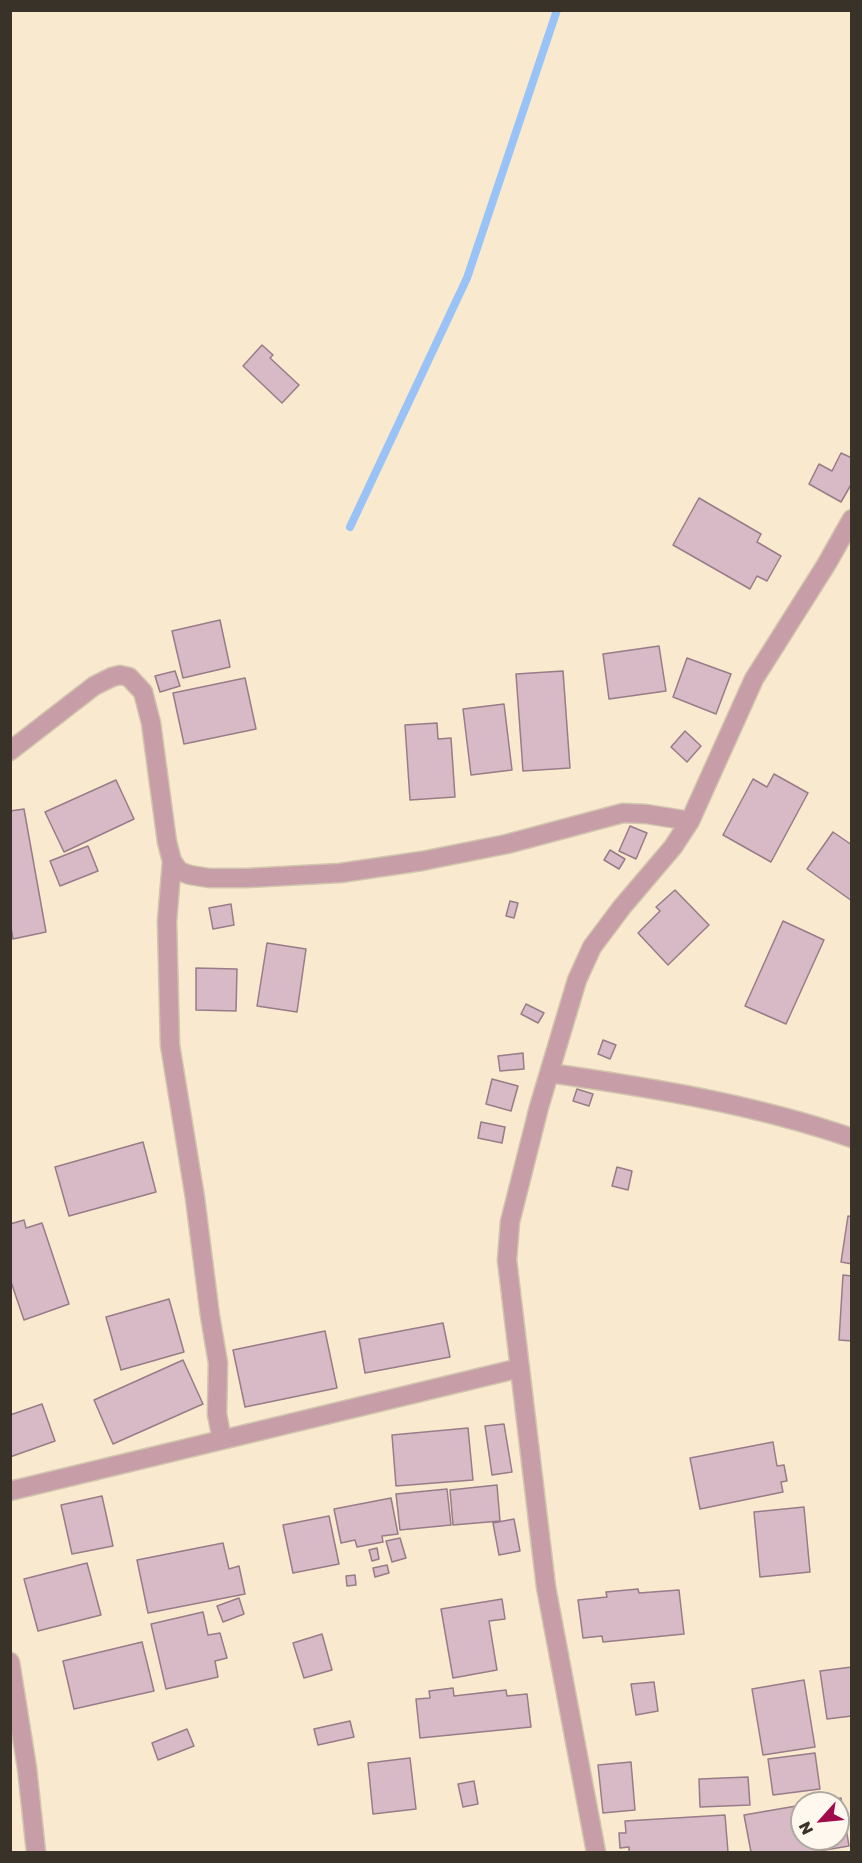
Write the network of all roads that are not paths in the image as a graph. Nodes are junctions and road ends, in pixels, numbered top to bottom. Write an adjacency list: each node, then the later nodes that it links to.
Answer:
1 (852, 519): 3 (street)
2 (10, 751): 4 (street)
3 (690, 821): 4 (street); 5 (street)
4 (172, 861): 8 (street)
5 (550, 1073): 6 (street); 7 (street)
6 (852, 1138)
7 (520, 1368): 8 (street); 12 (street)
8 (222, 1440): 9 (street)
9 (10, 1491)
10 (10, 1662): 11 (street)
11 (36, 1852)
12 (596, 1852)

